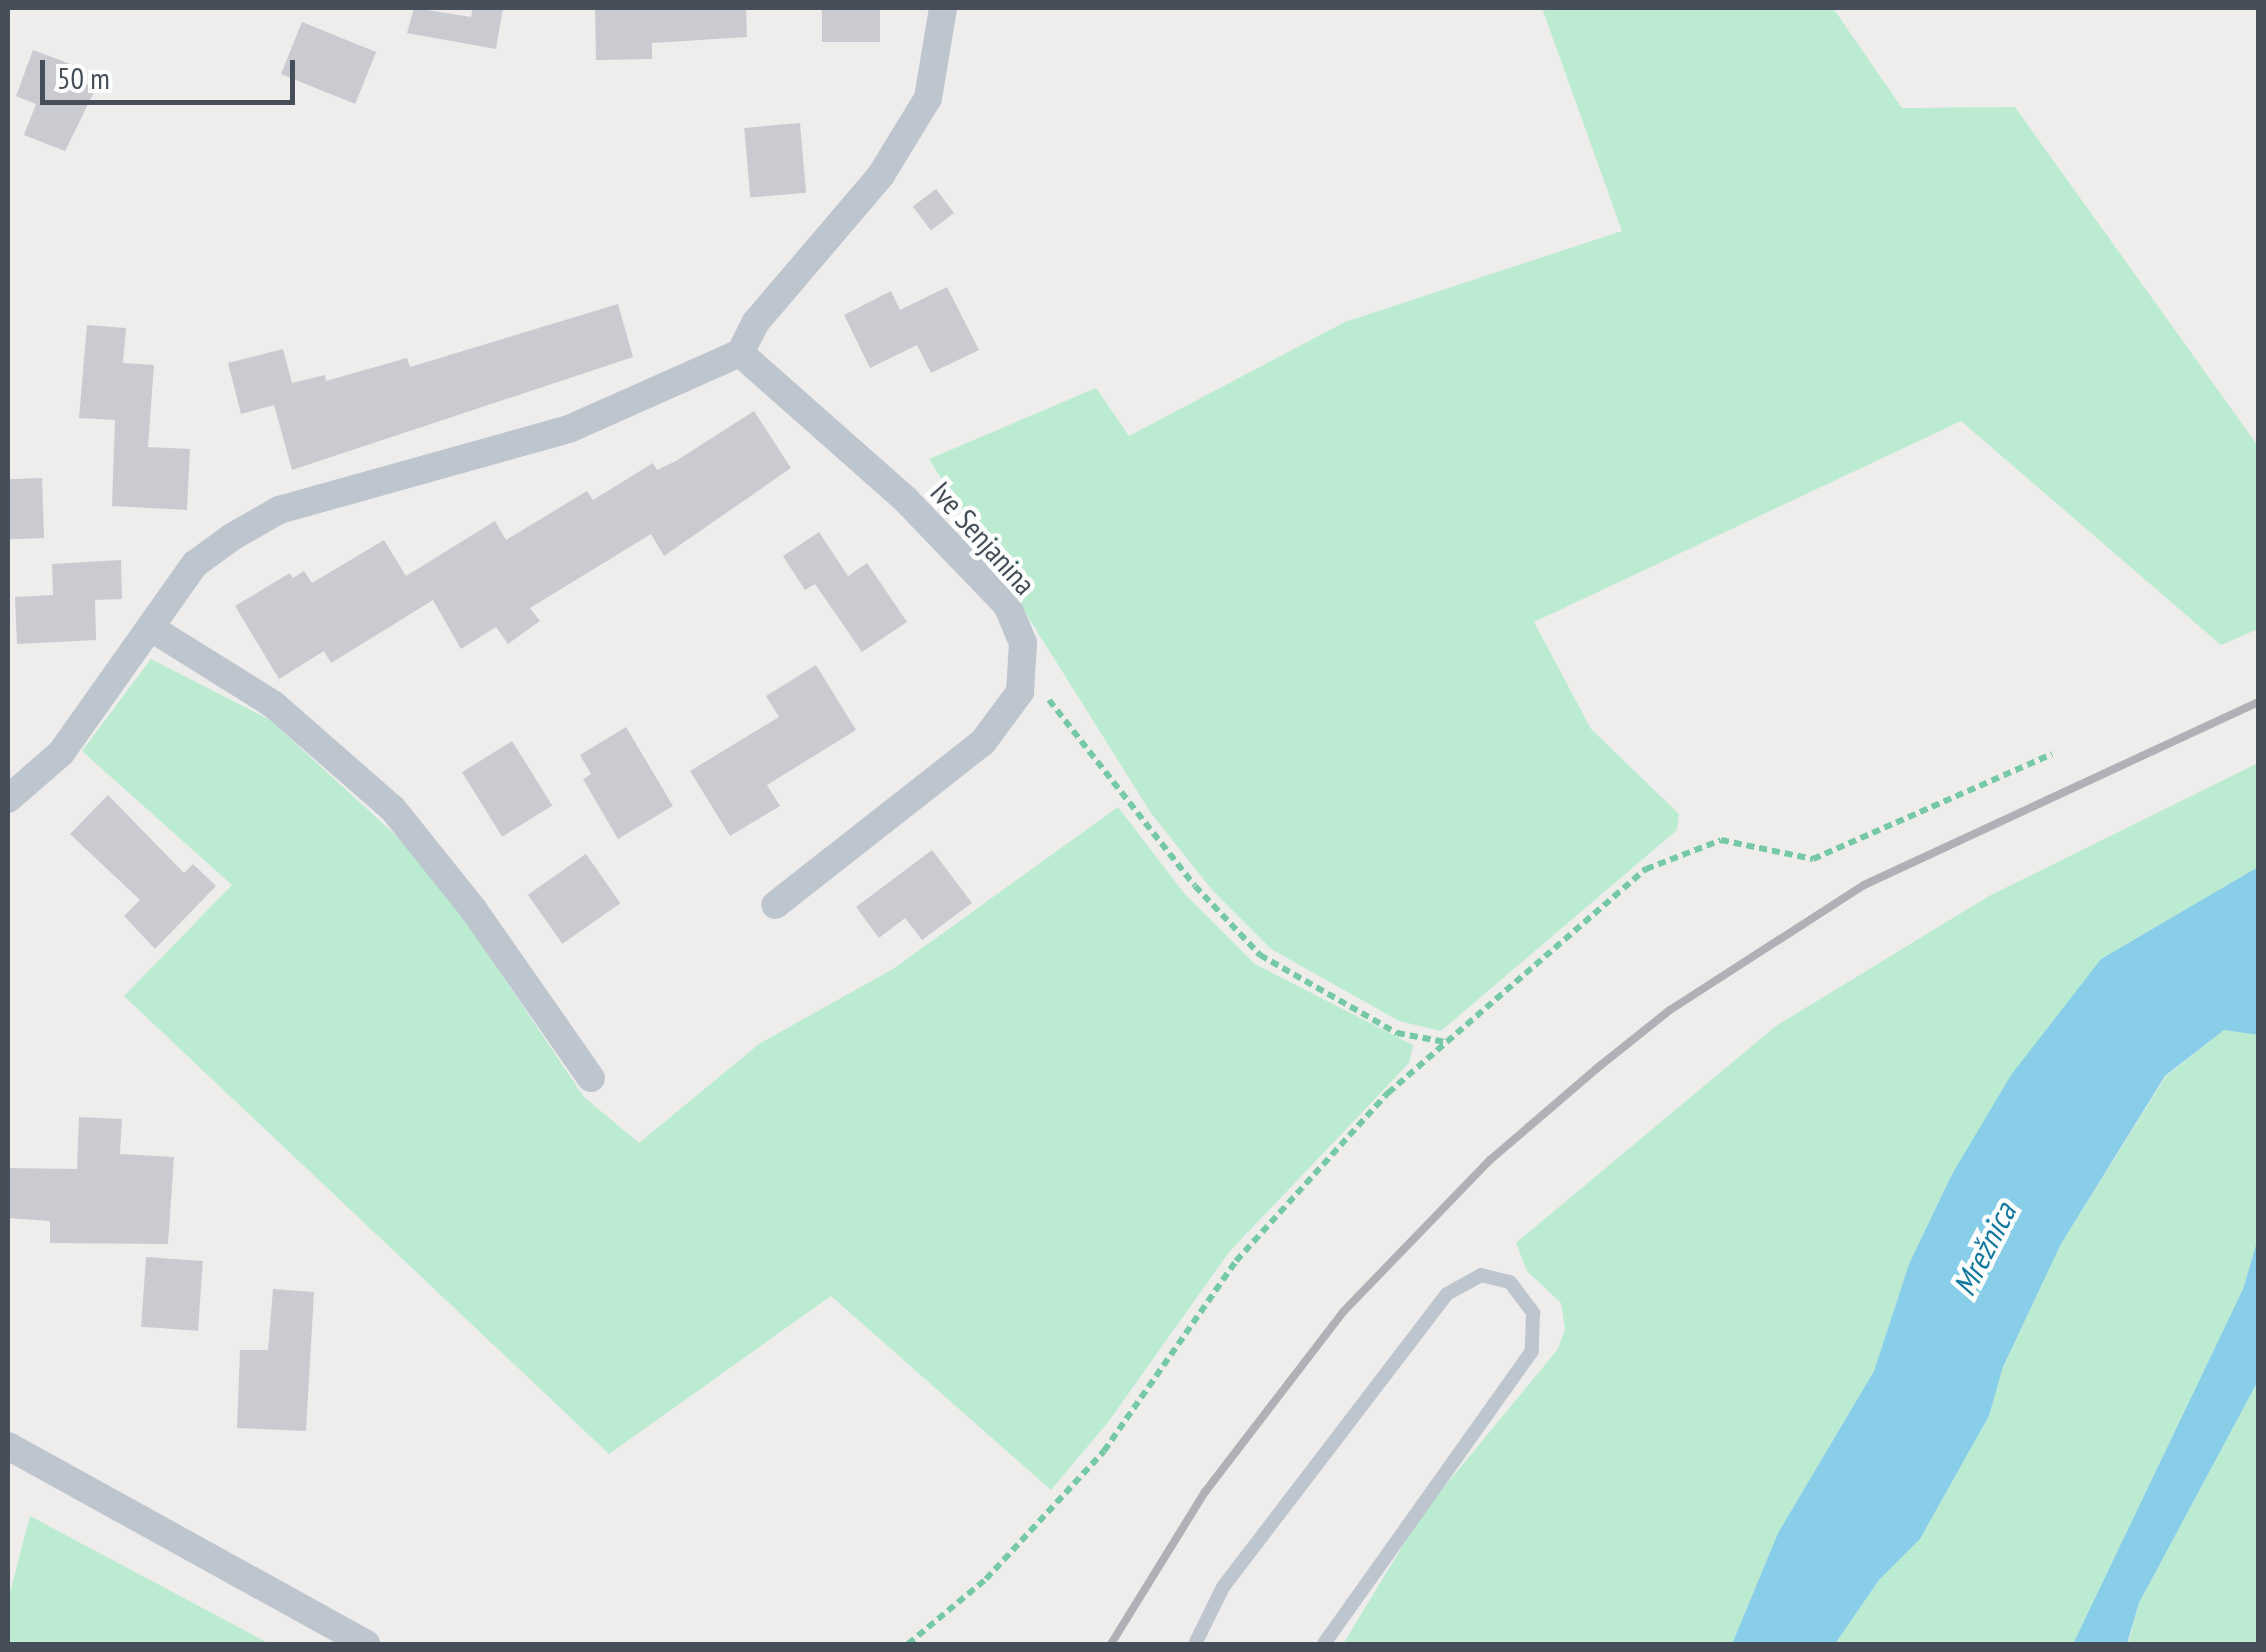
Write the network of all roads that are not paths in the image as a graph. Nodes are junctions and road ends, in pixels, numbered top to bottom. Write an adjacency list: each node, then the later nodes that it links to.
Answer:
1 (943, 8): 2 (street)
2 (740, 353): 3 (street); 5 (street, Ive Senjanina)
3 (151, 628): 4 (street); 6 (street)
4 (8, 799)
5 (775, 904)
6 (591, 1078)
7 (8, 1446): 8 (street)
8 (366, 1644)
9 (1195, 1644): 10 (lane)
10 (1324, 1644)

